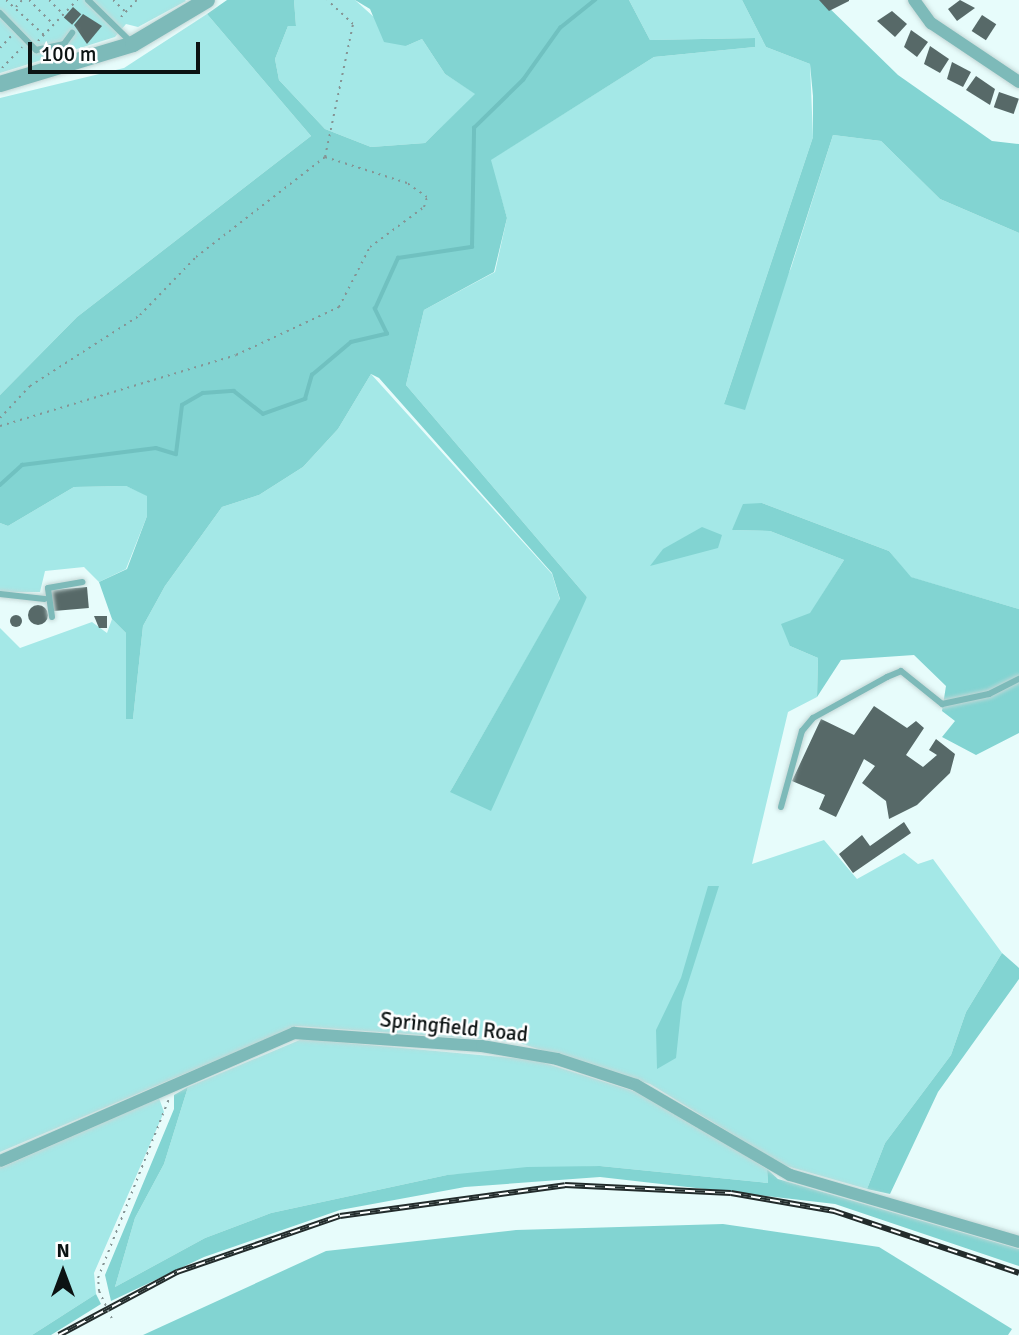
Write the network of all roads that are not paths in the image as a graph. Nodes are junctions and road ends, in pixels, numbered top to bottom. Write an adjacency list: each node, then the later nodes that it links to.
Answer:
1 (88, 0): 6 (lane)
2 (208, 0): 6 (street)
3 (914, 0): 7 (street)
4 (0, 13): 5 (lane)
5 (72, 33)
6 (133, 44): 8 (street)
7 (1019, 82)
8 (0, 84)
9 (82, 582): 11 (lane)
10 (0, 594): 11 (lane)
11 (45, 599): 12 (lane)
12 (52, 617)
13 (1019, 679): 14 (lane)
14 (781, 807)
15 (0, 1161): 16 (street, Springfield Road)
16 (1019, 1242)

